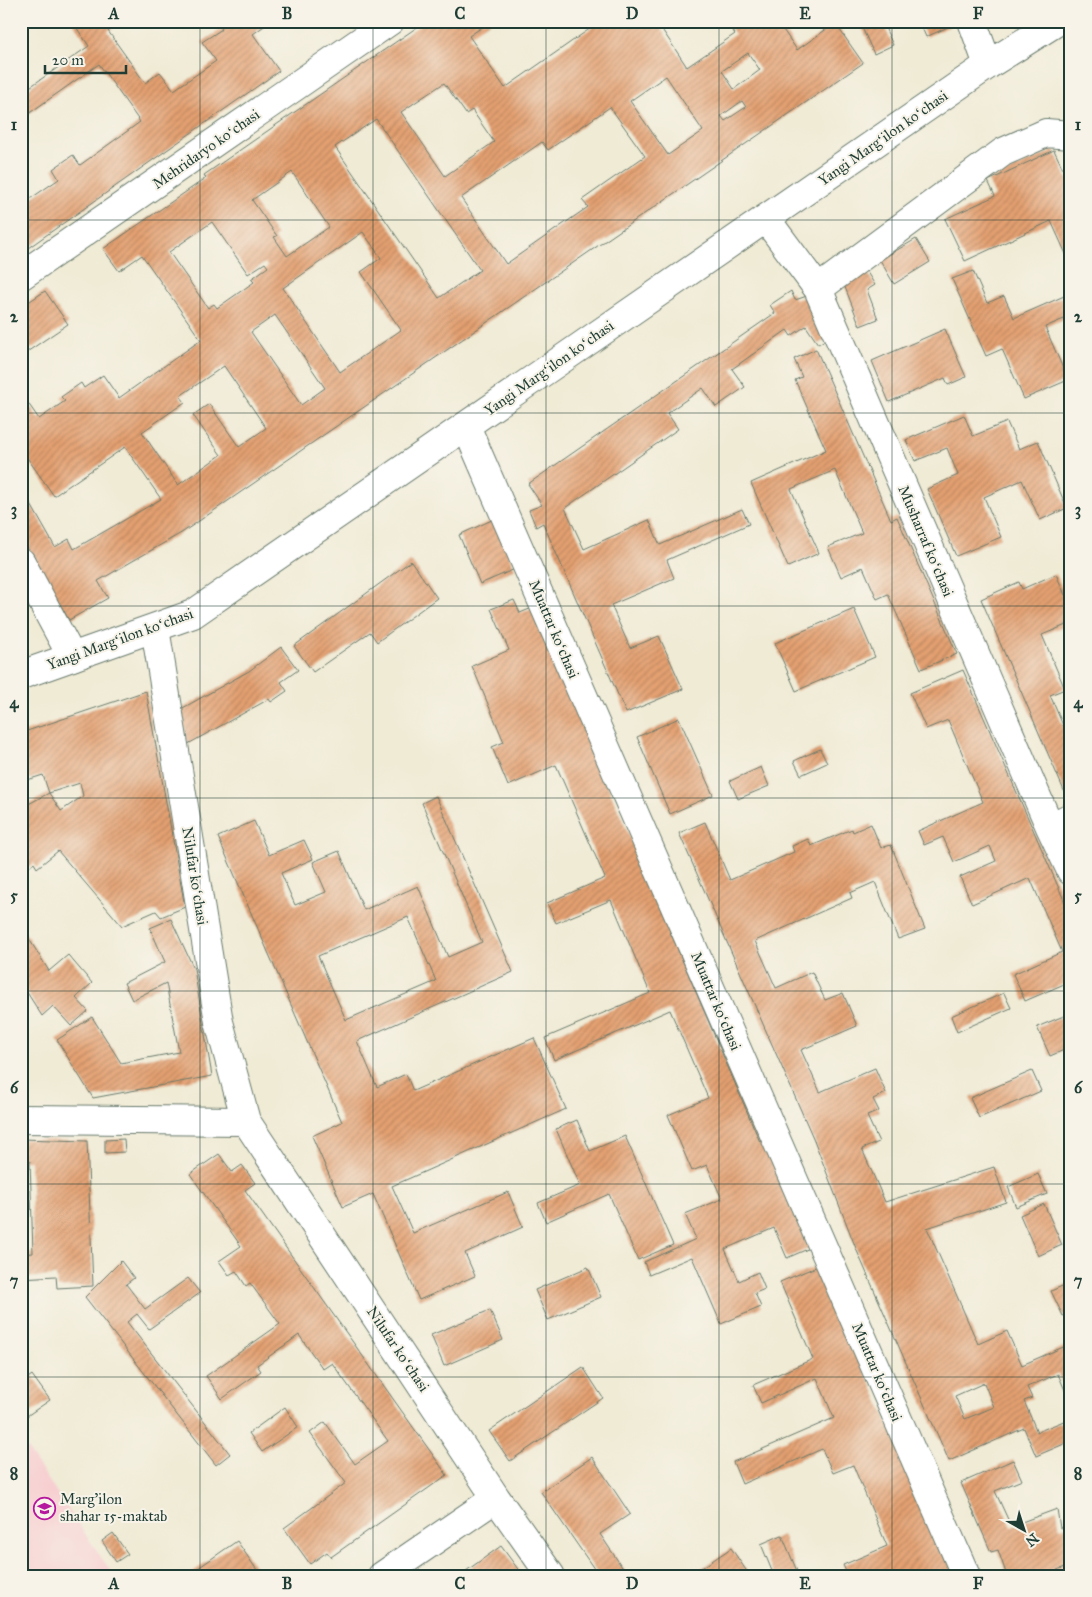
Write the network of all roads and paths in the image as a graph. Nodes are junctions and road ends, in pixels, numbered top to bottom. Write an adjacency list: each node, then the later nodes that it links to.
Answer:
1 (390, 21): 7 (street, Mehridaryo koʻchasi)
2 (972, 21): 4 (street)
3 (1058, 21): 4 (street, Yangi Margʻilon koʻchasi)
4 (988, 65): 6 (street, Yangi Margʻilon koʻchasi)
5 (1071, 134): 8 (street)
6 (766, 219): 8 (street, Musharraf koʻchasi); 9 (street, Yangi Margʻilon koʻchasi)
7 (21, 276)
8 (818, 289): 14 (street, Musharraf koʻchasi)
9 (466, 426): 11 (street, Yangi Margʻilon koʻchasi); 21 (street, Muattar koʻchasi)
10 (21, 562): 12 (street)
11 (155, 628): 12 (street, Yangi Margʻilon koʻchasi); 17 (street, Nilufar koʻchasi)
12 (72, 657): 13 (street, Yangi Margʻilon koʻchasi)
13 (21, 675)
14 (1060, 822): 15 (street, Musharraf koʻchasi)
15 (1071, 871)
16 (21, 1120): 17 (street)
17 (246, 1121): 18 (street, Nilufar koʻchasi)
18 (496, 1498): 19 (street); 20 (street, Nilufar koʻchasi)
19 (382, 1576)
20 (550, 1576)
21 (966, 1576)

